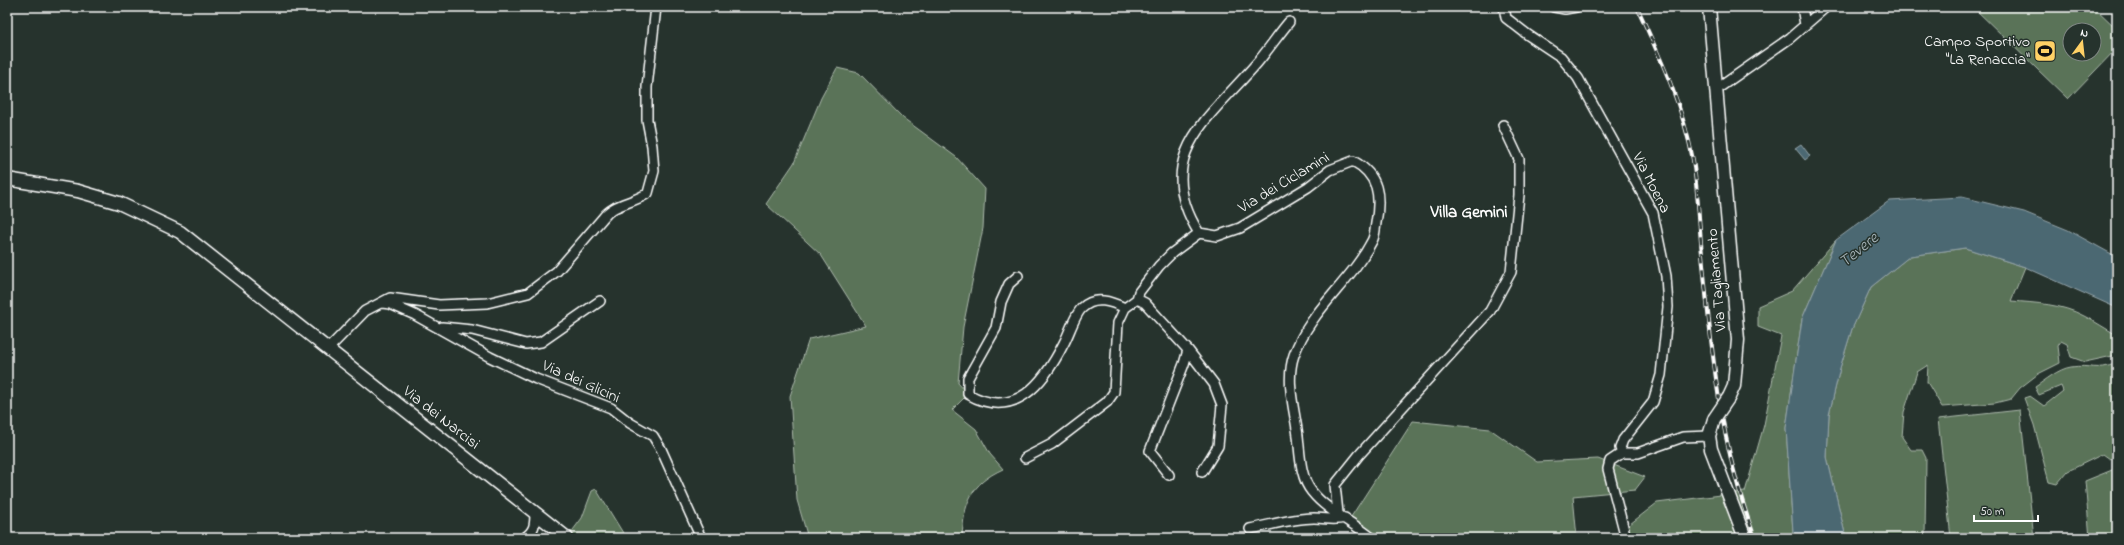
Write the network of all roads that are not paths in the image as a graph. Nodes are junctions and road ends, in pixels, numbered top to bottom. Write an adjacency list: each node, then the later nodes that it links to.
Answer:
1 (656, 7): 17 (street)
2 (1504, 7): 23 (street, Via Moena)
3 (1554, 7): 4 (street)
4 (1576, 7)
5 (1709, 7): 10 (street, Via Tagliamento)
6 (1802, 7): 9 (street)
7 (1826, 7): 9 (street)
8 (1288, 22): 13 (street)
9 (1805, 25): 10 (street)
10 (1717, 89): 22 (street, Via Tagliamento, bridge)
11 (1503, 125): 28 (street)
12 (7, 179): 20 (street, Via dei Narcisi)
13 (1199, 233): 15 (street); 28 (street, Via dei Ciclamini)
14 (1018, 276): 18 (street)
15 (1137, 299): 18 (street); 21 (street)
16 (600, 301): 19 (street, Via dei Glicini)
17 (382, 303): 19 (street, Via dei Glicini); 20 (street)
18 (1125, 308): 24 (street)
19 (438, 327): 32 (street, Via dei Glicini)
20 (328, 349): 27 (street, Via dei Narcisi)
21 (1188, 350): 25 (street); 26 (street)
22 (1709, 436): 23 (street); 35 (street, Via Tagliamento)
23 (1622, 453): 34 (street, Via Moena)
24 (1025, 458)
25 (1202, 472)
26 (1169, 475)
27 (535, 512): 30 (street); 31 (street, Via dei Narcisi)
28 (1341, 516): 29 (street); 33 (street, Via dei Ciclamini)
29 (1250, 529)
30 (524, 538)
31 (567, 538)
32 (701, 538)
33 (1372, 538)
34 (1626, 538)
35 (1745, 538)

